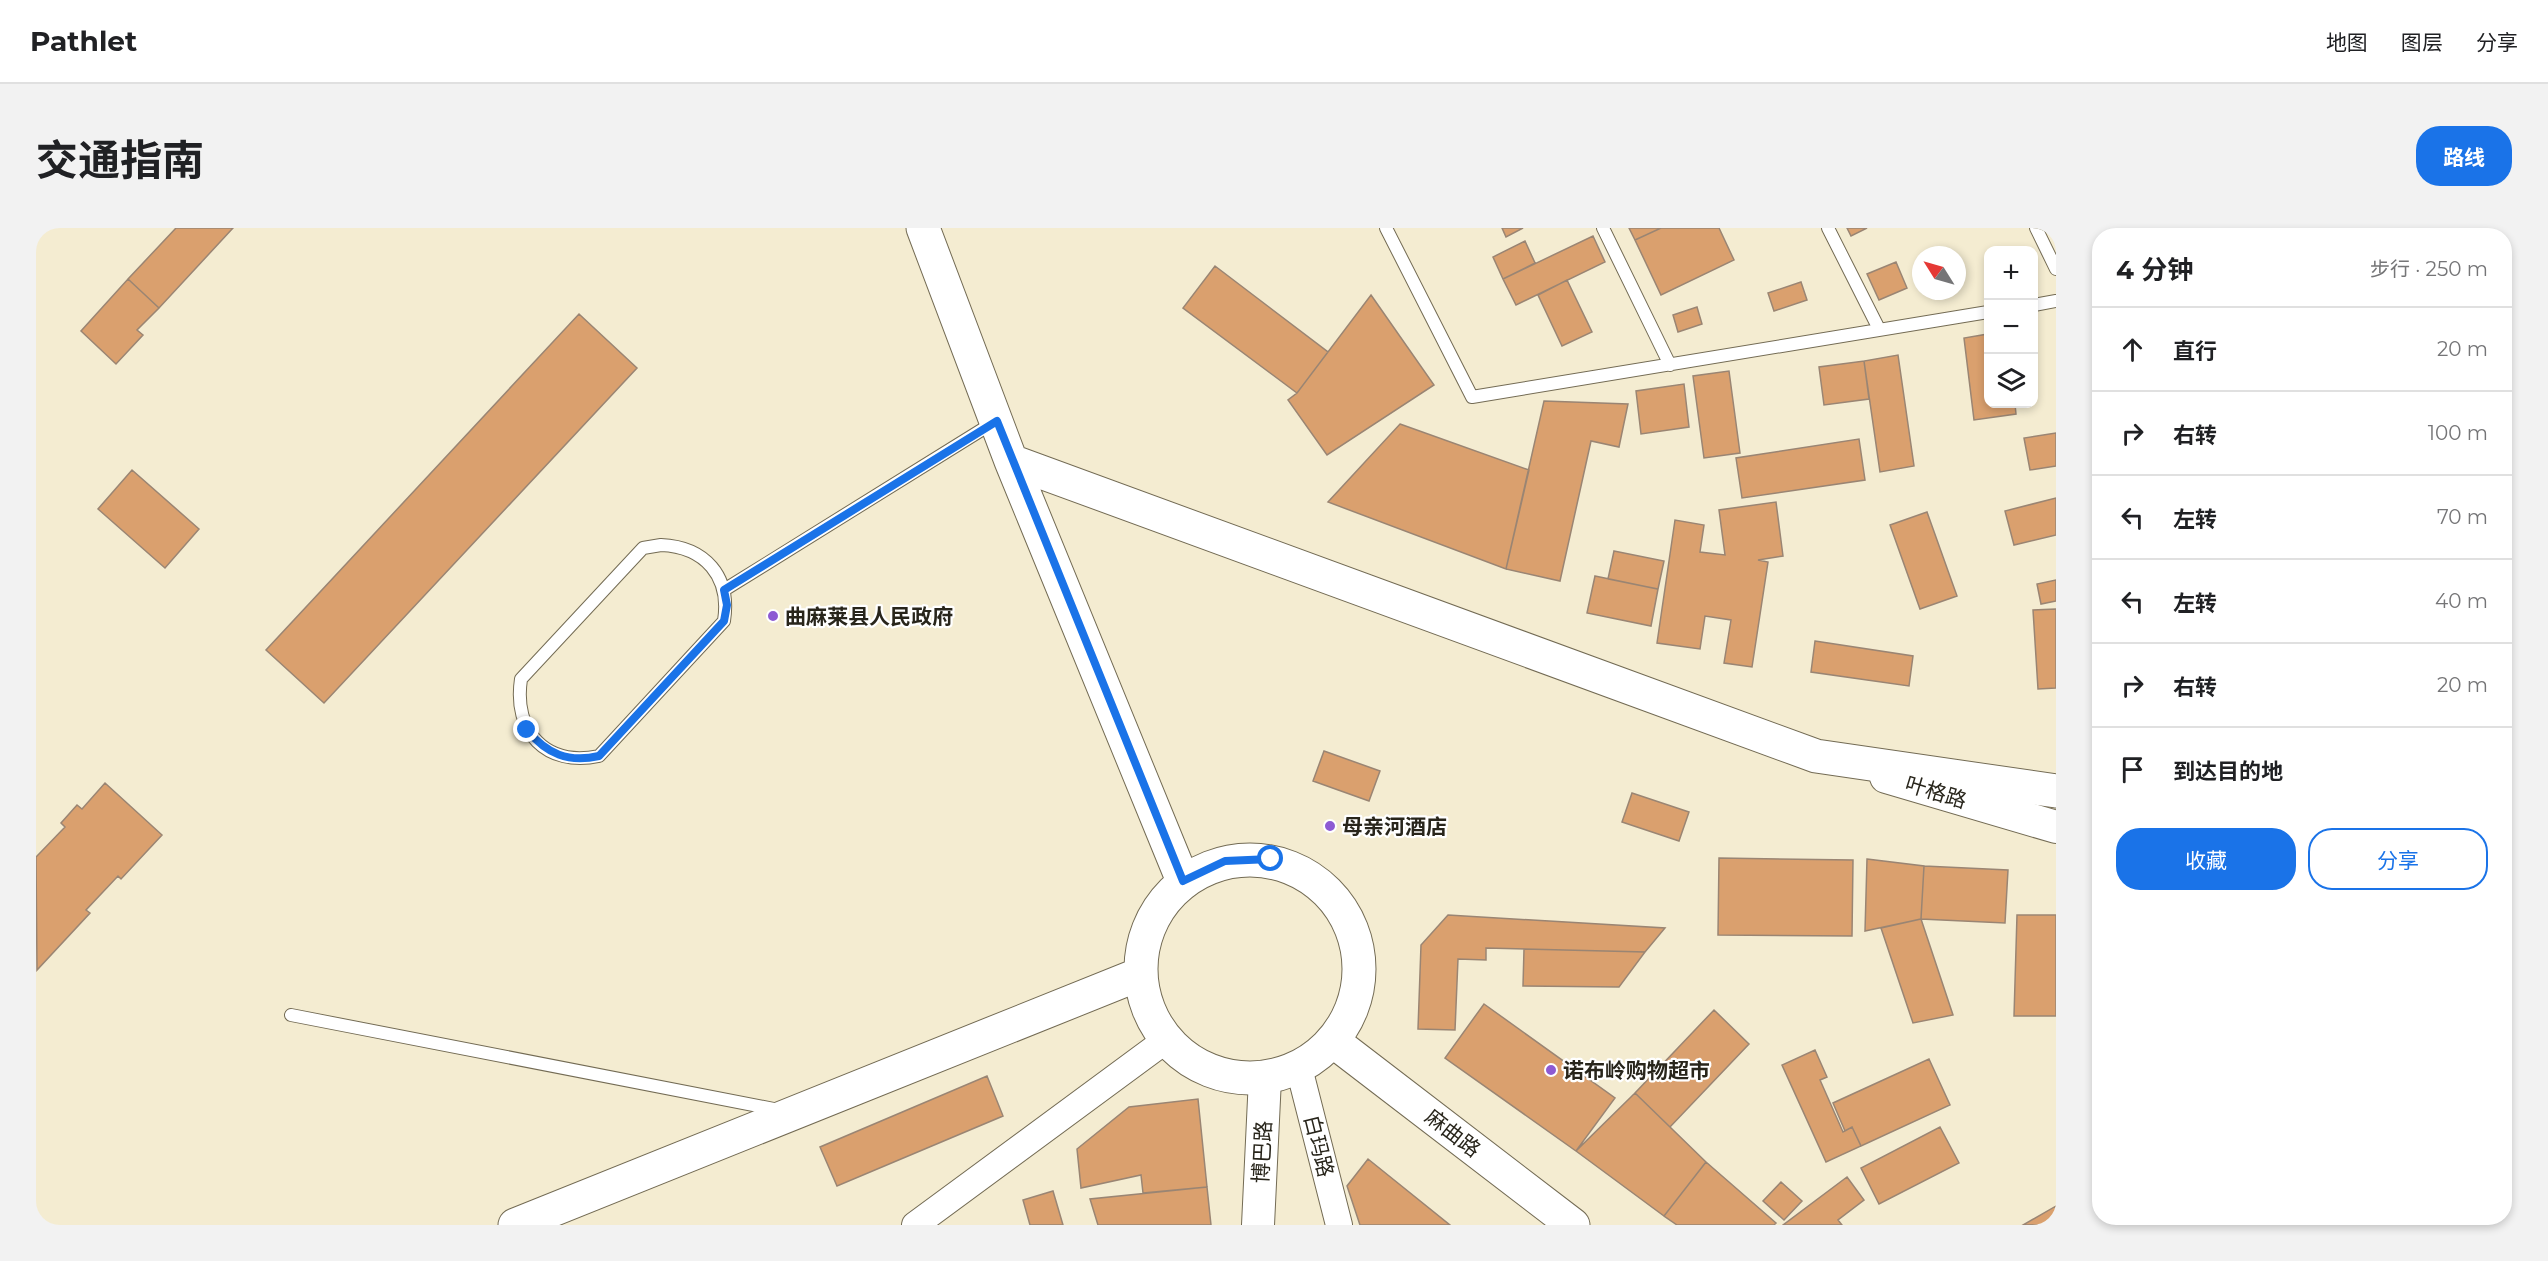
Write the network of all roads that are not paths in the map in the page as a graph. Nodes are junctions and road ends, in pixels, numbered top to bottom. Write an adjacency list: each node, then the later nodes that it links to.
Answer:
1 (923, 228): 12 (main road)
2 (1386, 228): 11 (lane)
3 (1603, 228): 11 (lane)
4 (1828, 228): 10 (lane)
5 (2036, 228): 6 (lane)
6 (2056, 269)
7 (2056, 301): 8 (lane)
8 (2038, 304)
9 (1984, 313): 10 (lane)
10 (1879, 329): 11 (lane)
11 (1670, 365)
12 (997, 421): 13 (main road); 14 (lane)
13 (1011, 461): 15 (main road); 18 (main road)
14 (724, 590): 14 (lane)
15 (1816, 756): 16 (main road); 17 (street, 叶格路)
16 (2056, 791)
17 (2056, 827)
18 (1183, 881): 19 (main road); 22 (main road)
19 (1140, 974): 21 (main road); 25 (main road)
20 (291, 1015): 25 (lane)
21 (1166, 1040): 24 (main road); 27 (street)
22 (1333, 1041): 23 (main road); 30 (main road, 麻曲路)
23 (1299, 1068): 24 (main road); 29 (street, 白玛路)
24 (1265, 1078): 28 (street, 博巴路)
25 (795, 1113): 26 (main road)
26 (515, 1225)
27 (915, 1225)
28 (1258, 1225)
29 (1340, 1225)
30 (1573, 1225)

